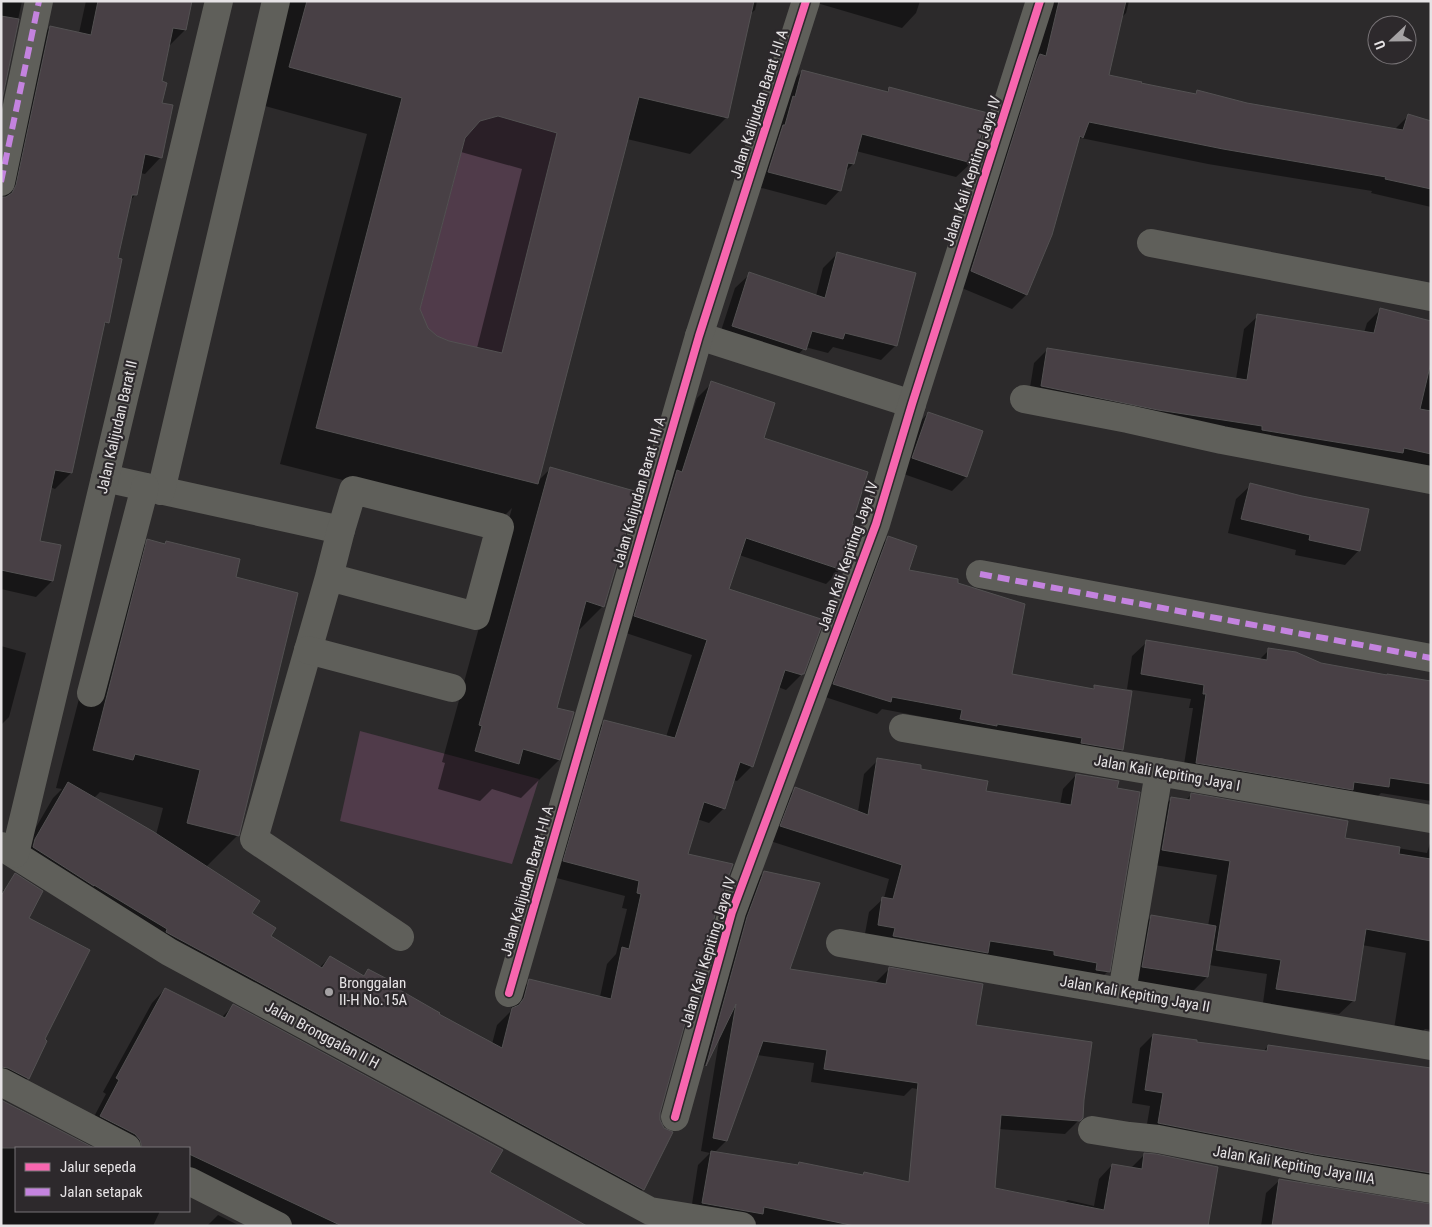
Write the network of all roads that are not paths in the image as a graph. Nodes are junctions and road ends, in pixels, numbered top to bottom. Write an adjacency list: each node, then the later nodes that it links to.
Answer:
1 (39, 1): 6 (street)
2 (219, 1): 12 (street, Jalan Kalijudan Barat II)
3 (276, 1): 14 (street)
4 (806, 1): 9 (street, Jalan Kalijudan Barat I-II A)
5 (1040, 1): 11 (street, Jalan Kali Kepiting Jaya IV)
6 (1, 182)
7 (1151, 243): 8 (street)
8 (1431, 297)
9 (699, 336): 11 (street); 29 (street, Jalan Kalijudan Barat I-II A)
10 (1024, 399): 13 (street)
11 (912, 404): 32 (street, Jalan Kali Kepiting Jaya IV)
12 (105, 478): 14 (street); 25 (street, Jalan Kalijudan Barat II)
13 (1431, 480)
14 (153, 489): 15 (street); 21 (street)
15 (341, 530): 17 (street); 17 (street)
16 (980, 574): 19 (street)
17 (329, 577): 18 (street)
18 (308, 650): 20 (street); 26 (street)
19 (1431, 658)
20 (452, 688)
21 (91, 693)
22 (903, 728): 23 (street, Jalan Kali Kepiting Jaya I)
23 (1159, 772): 24 (street, Jalan Kali Kepiting Jaya I); 28 (street)
24 (1431, 819)
25 (8, 850): 38 (street, Jalan Bronggalan II H)
26 (400, 937)
27 (840, 943): 28 (street, Jalan Kali Kepiting Jaya II)
28 (1122, 992): 30 (street, Jalan Kali Kepiting Jaya II)
29 (508, 993)
30 (1431, 1046)
31 (1, 1082): 34 (street)
32 (675, 1117)
33 (1092, 1130): 36 (street, Jalan Kali Kepiting Jaya IIIA)
34 (125, 1147)
35 (190, 1182): 37 (street)
36 (1431, 1189)
37 (278, 1226)
38 (742, 1226)

